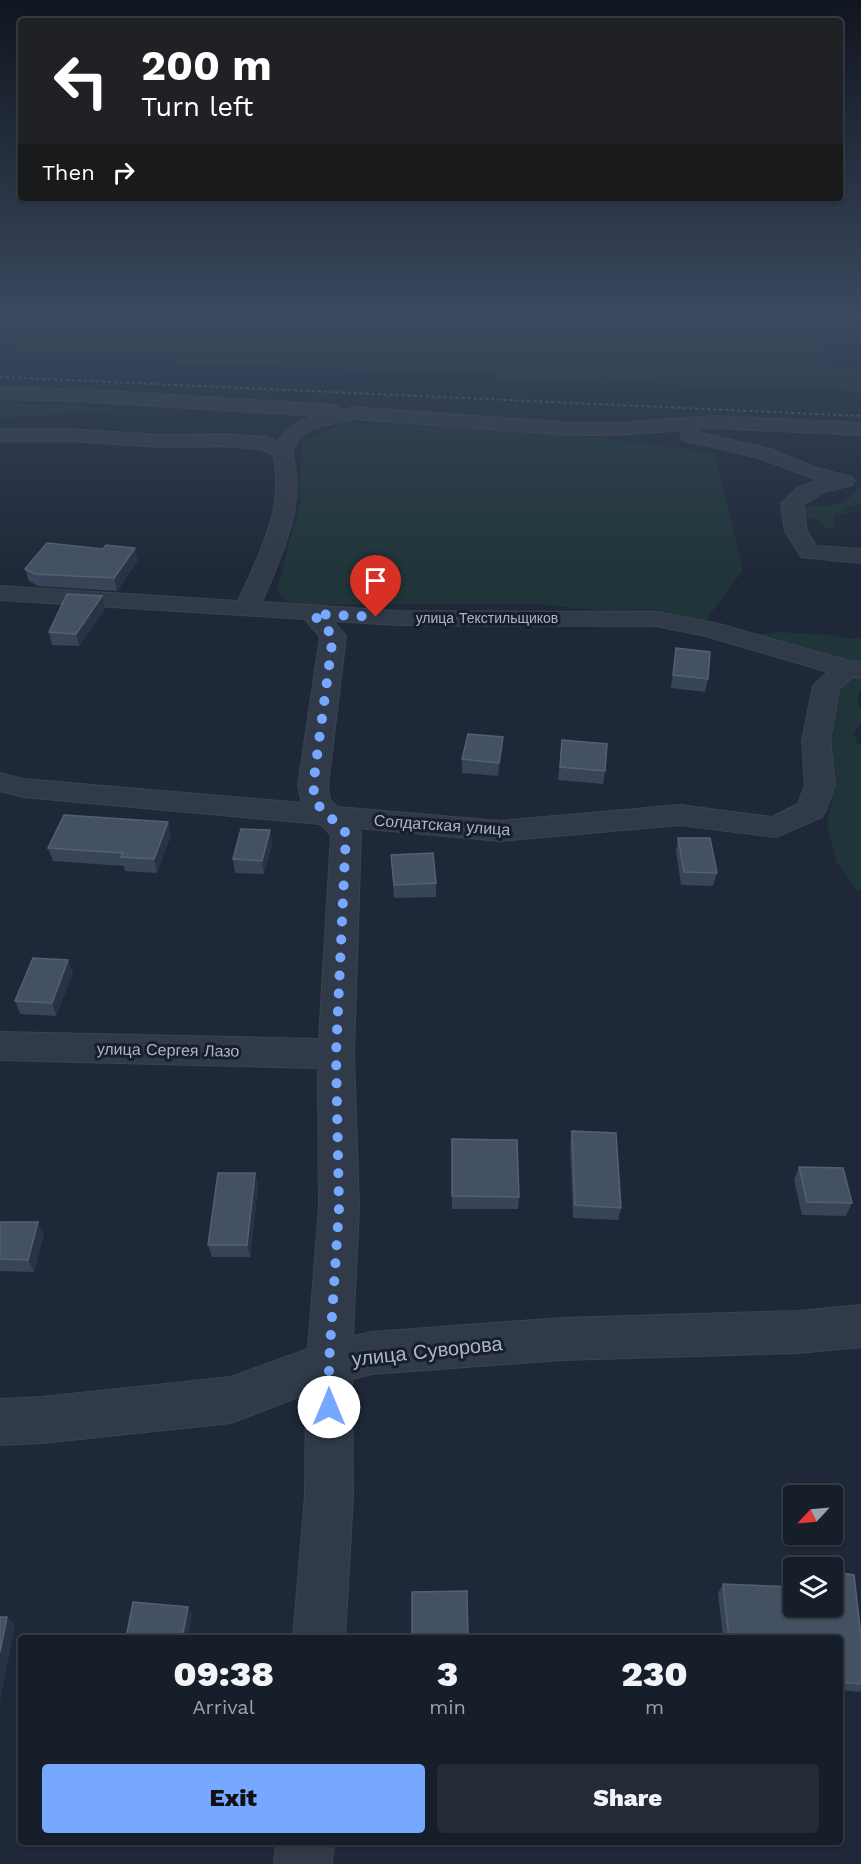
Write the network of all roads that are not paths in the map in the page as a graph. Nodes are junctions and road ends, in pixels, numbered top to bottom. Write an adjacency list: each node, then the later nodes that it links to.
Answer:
1 (150, 400): 2 (street)
2 (353, 413): 3 (street); 6 (street)
3 (656, 426): 4 (street); 7 (street)
4 (861, 429)
5 (0, 435): 6 (street)
6 (282, 452): 10 (street)
7 (853, 481): 8 (street)
8 (861, 556)
9 (0, 593): 10 (street, улица Текстильщиков)
10 (246, 610): 11 (street, улица Текстильщиков)
11 (313, 614): 12 (street, улица Текстильщиков); 14 (street)
12 (854, 669): 14 (street, Солдатская улица)
13 (0, 782): 14 (street, Солдатская улица)
14 (331, 818): 16 (street)
15 (0, 1046): 16 (street, улица Сергея Лазо)
16 (336, 1054): 18 (street)
17 (861, 1326): 18 (street, улица Суворова)
18 (329, 1363): 19 (street, улица Суворова); 20 (street)
19 (0, 1422)
20 (319, 1635)
21 (305, 1845): 22 (street)
22 (303, 1864)

